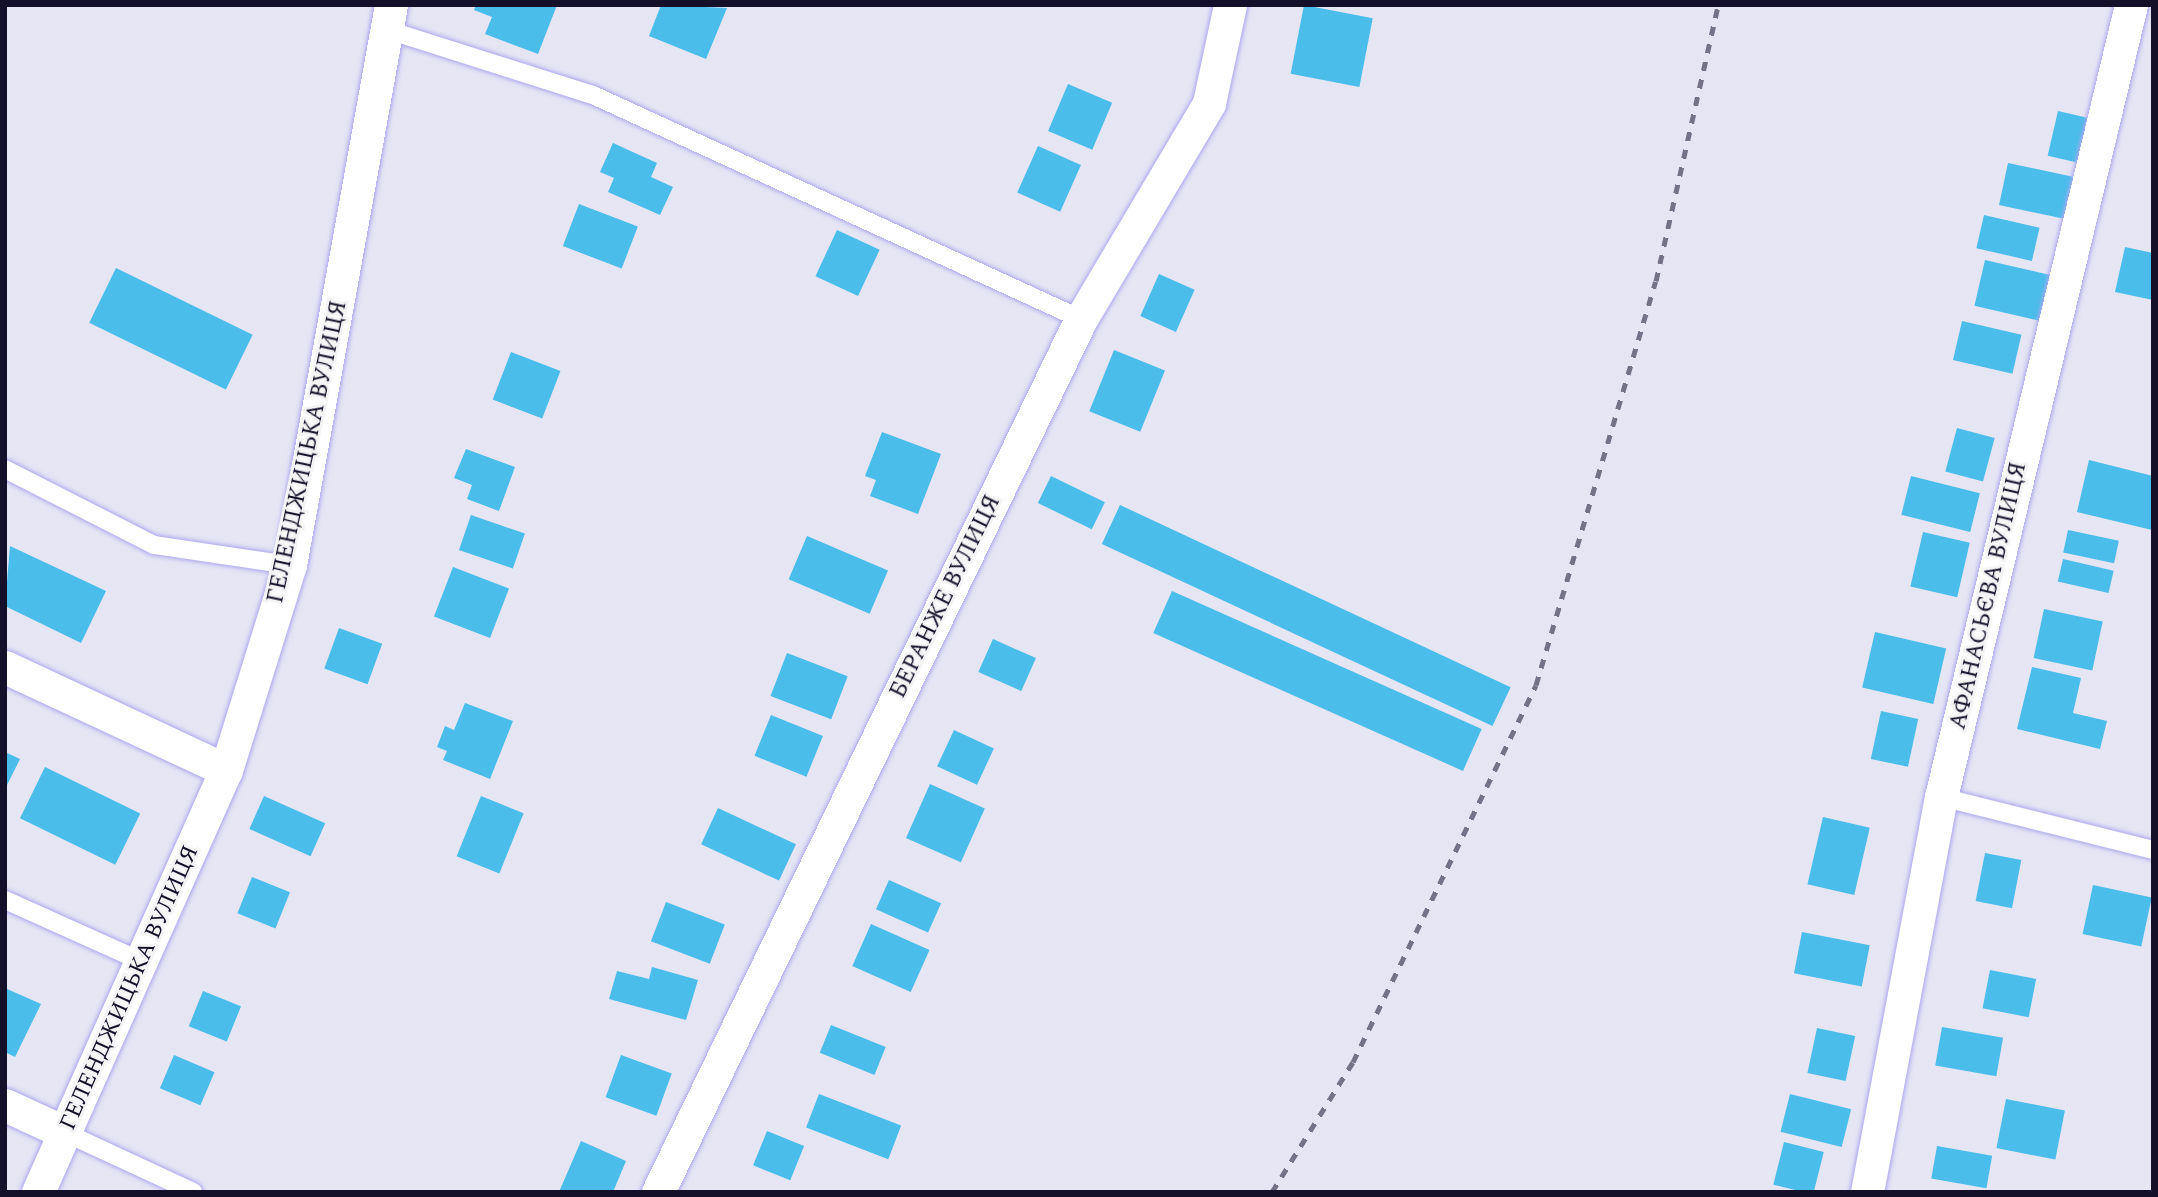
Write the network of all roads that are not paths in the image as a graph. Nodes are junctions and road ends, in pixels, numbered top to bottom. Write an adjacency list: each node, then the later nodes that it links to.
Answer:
1 (1230, 5): 4 (street, БЕРАНЖЕ ВУЛИЦЯ)
2 (2131, 5): 9 (street, АФАНАСЬЄВА ВУЛИЦЯ)
3 (391, 18): 4 (lane); 6 (street, ГЕЛЕНДЖИЦЬКА ВУЛИЦЯ)
4 (1081, 319): 17 (street, БЕРАНЖЕ ВУЛИЦЯ)
5 (5, 469): 6 (lane)
6 (290, 565): 8 (street, ГЕЛЕНДЖИЦЬКА ВУЛИЦЯ)
7 (5, 667): 8 (street)
8 (226, 770): 12 (street, ГЕЛЕНДЖИЦЬКА ВУЛИЦЯ)
9 (1941, 797): 10 (lane); 18 (street, АФАНАСЬЄВА ВУЛИЦЯ)
10 (2153, 850)
11 (5, 900): 12 (lane)
12 (141, 961): 14 (street, ГЕЛЕНДЖИЦЬКА ВУЛИЦЯ)
13 (5, 1105): 14 (street)
14 (66, 1133): 15 (street, ГЕЛЕНДЖИЦЬКА ВУЛИЦЯ); 16 (lane)
15 (38, 1192)
16 (193, 1192)
17 (658, 1192)
18 (1867, 1192)

